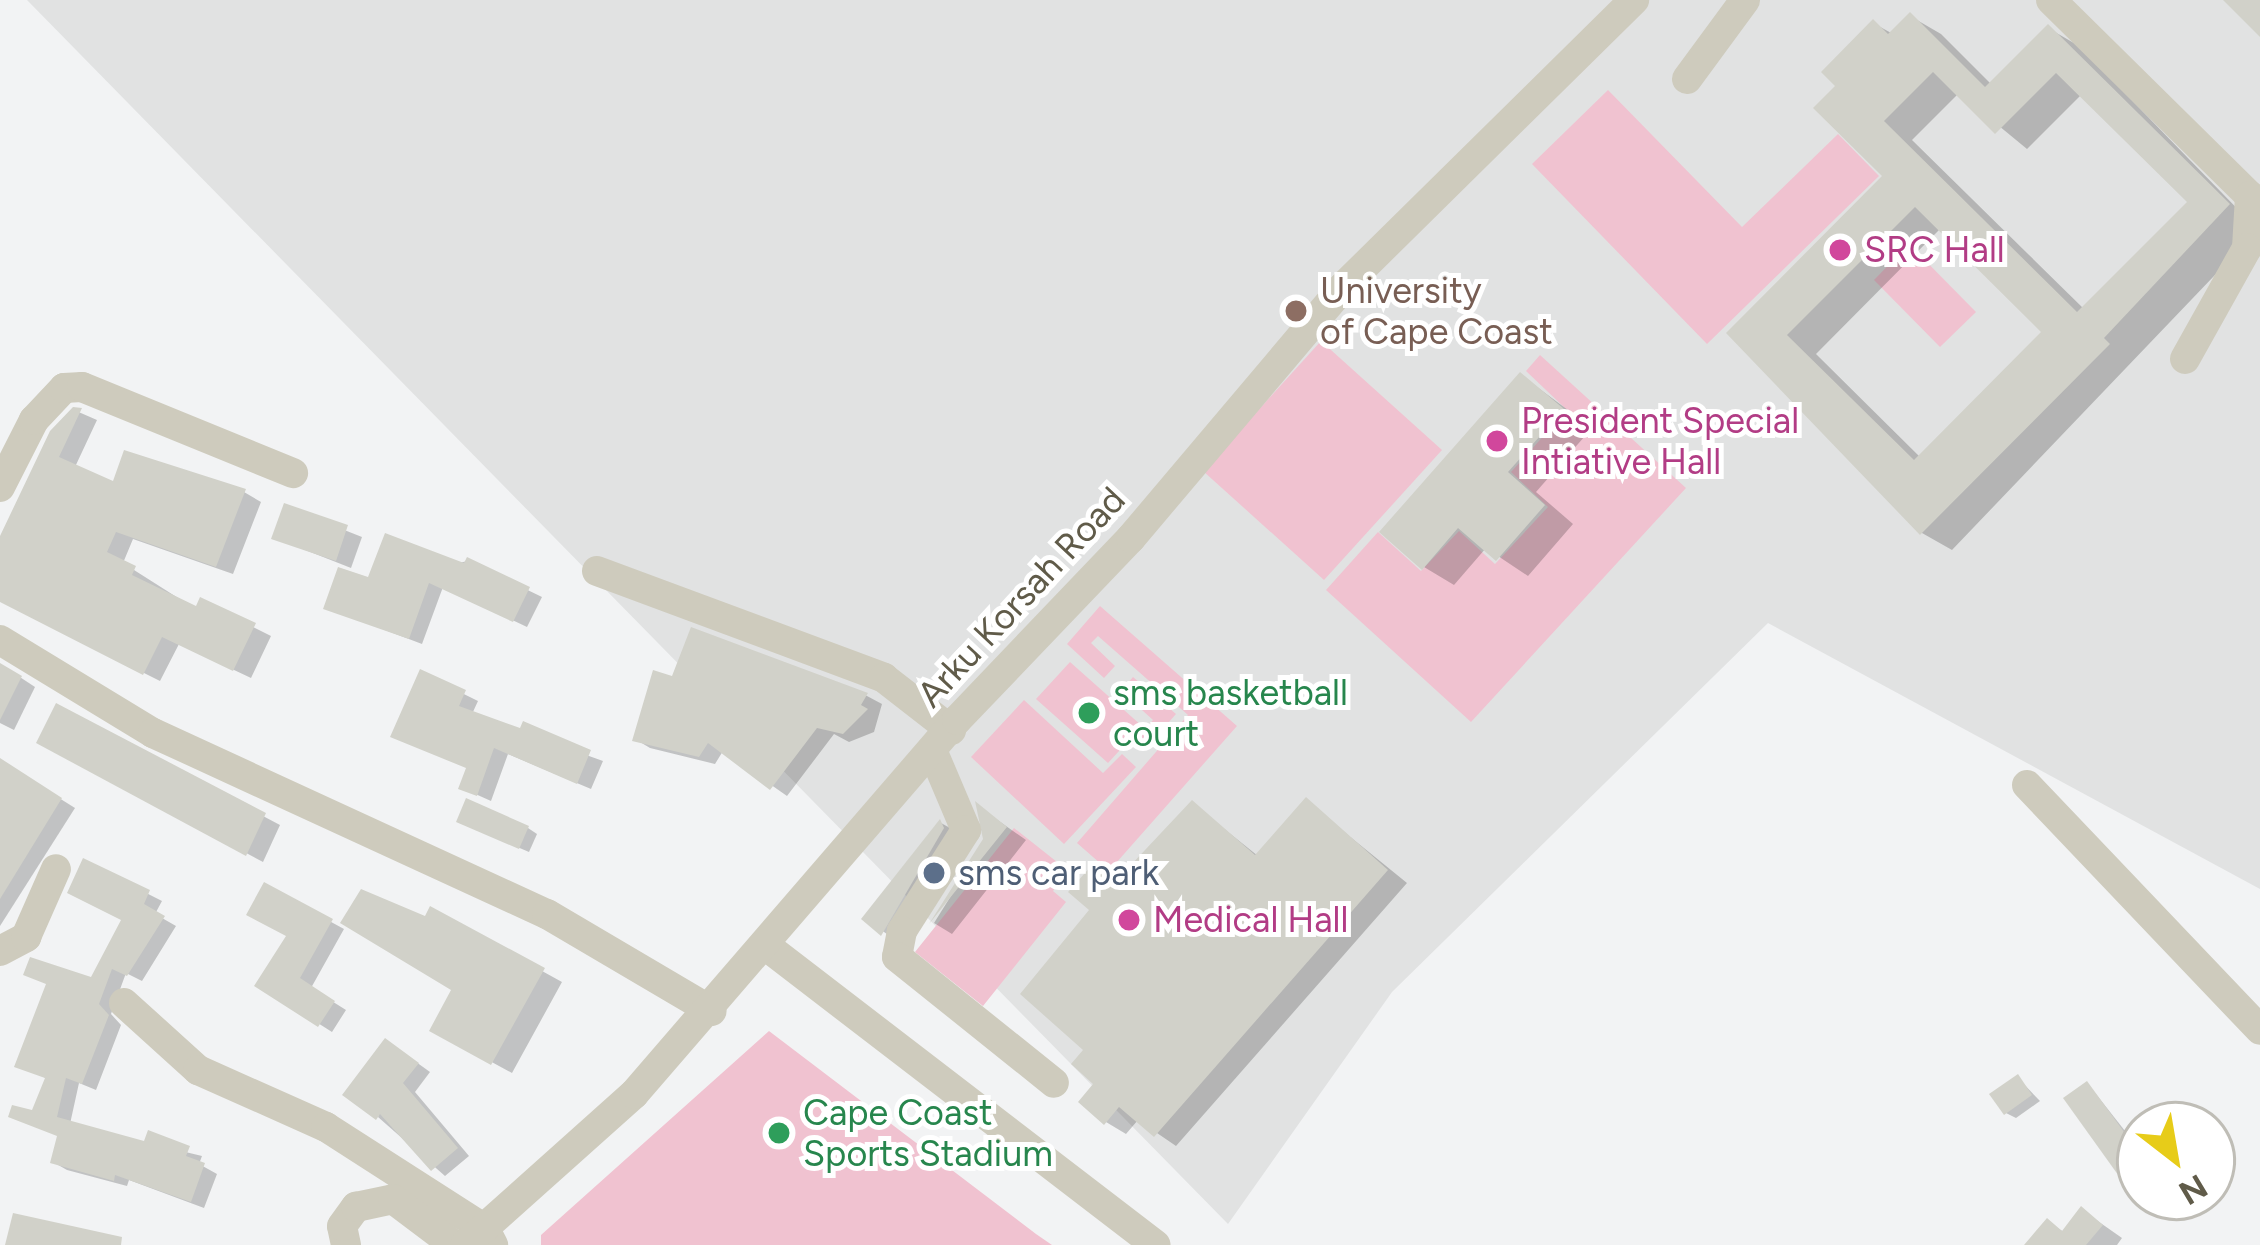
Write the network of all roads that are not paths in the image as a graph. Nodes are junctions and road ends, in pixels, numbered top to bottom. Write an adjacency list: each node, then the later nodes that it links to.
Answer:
1 (1634, 0): 10 (street, Arku Korsah Road)
2 (1745, 0): 4 (street)
3 (2051, 0): 5 (street)
4 (1687, 80)
5 (2185, 359)
6 (292, 473): 7 (street)
7 (0, 487)
8 (597, 571): 10 (street)
9 (0, 640): 16 (street)
10 (941, 740): 13 (street, Arku Korsah Road); 18 (street)
11 (2027, 785): 17 (street)
12 (56, 869): 14 (street)
13 (766, 946): 16 (street, Arku Korsah Road); 22 (street)
14 (0, 951)
15 (124, 1003): 19 (street)
16 (712, 1011): 19 (street, Arku Korsah Road)
17 (2260, 1030)
18 (1054, 1083)
19 (481, 1240)
20 (346, 1245): 21 (street)
21 (454, 1245)
22 (1155, 1245)

